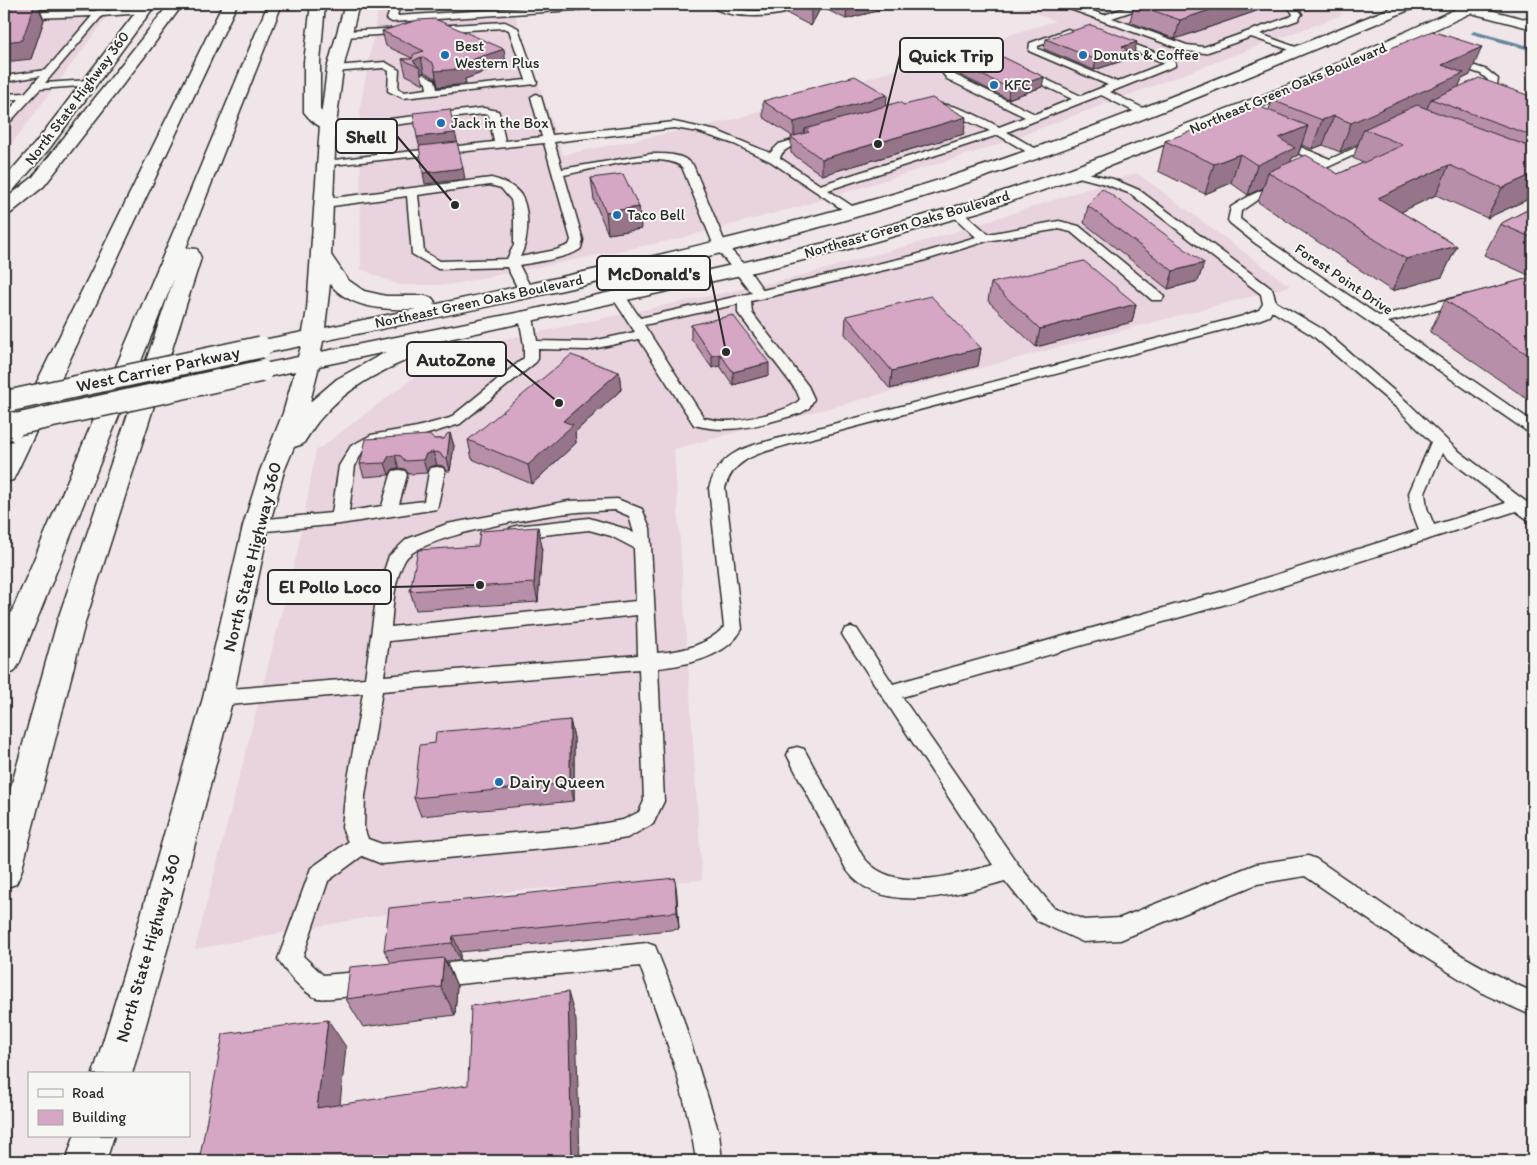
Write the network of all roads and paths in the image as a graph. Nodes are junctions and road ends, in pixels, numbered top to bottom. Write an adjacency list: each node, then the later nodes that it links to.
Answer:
1 (105, 4): 19 (lane)
2 (176, 4): 73 (main road)
3 (230, 4): 105 (main road)
4 (274, 4): 76 (main road)
5 (318, 4): 55 (main road)
6 (352, 4): 24 (main road, North State Highway 360)
7 (396, 4): 8 (lane)
8 (620, 4)
9 (713, 4): 10 (lane)
10 (804, 4)
11 (1043, 4): 16 (lane)
12 (1144, 4): 21 (lane)
13 (1286, 4): 25 (lane)
14 (1411, 4): 29 (main road, Northeast Green Oaks Boulevard)
15 (1451, 4): 17 (main road)
16 (1077, 5): 21 (lane)
17 (1475, 6): 22 (main road); 27 (main road, Northeast Green Oaks Boulevard)
18 (146, 7): 19 (lane); 37 (main road, North State Highway 360)
19 (99, 14): 20 (lane); 34 (lane)
20 (4, 16)
21 (1104, 18): 25 (lane)
22 (1533, 25)
23 (1081, 30): 39 (lane)
24 (344, 34): 31 (main road, North State Highway 360); 40 (lane)
25 (1251, 34): 29 (lane)
26 (1104, 36): 39 (lane)
27 (1396, 43): 28 (lane); 51 (main road, Northeast Green Oaks Boulevard)
28 (1413, 48)
29 (1299, 50): 50 (main road, Northeast Green Oaks Boulevard)
30 (1438, 56): 42 (lane)
31 (336, 69): 32 (lane); 55 (main road, North State Highway 360)
32 (394, 70): 33 (lane); 40 (lane)
33 (408, 70)
34 (49, 72): 36 (lane); 38 (lane)
35 (424, 77): 40 (lane)
36 (4, 79)
37 (89, 83): 38 (lane); 70 (main road, North State Highway 360)
38 (37, 86): 43 (lane)
39 (1119, 86): 41 (lane)
40 (433, 92)
41 (1102, 92): 47 (lane); 50 (lane)
42 (1484, 92): 46 (lane); 48 (lane)
43 (28, 96): 44 (lane); 53 (lane)
44 (4, 97)
45 (536, 97): 60 (lane)
46 (1496, 97)
47 (1082, 100): 52 (lane); 52 (lane)
48 (1466, 100)
49 (912, 109): 56 (lane)
50 (1143, 112): 62 (main road, Northeast Green Oaks Boulevard)
51 (1222, 117): 54 (lane); 67 (main road, Northeast Green Oaks Boulevard)
52 (1035, 118): 56 (lane)
53 (4, 122)
54 (1240, 125)
55 (328, 126): 66 (main road, North State Highway 360)
56 (998, 132): 62 (lane); 69 (lane)
57 (820, 135): 64 (lane)
58 (1267, 136): 65 (lane)
59 (1390, 136): 65 (lane, Forest Point Drive)
60 (548, 140): 61 (lane); 64 (lane); 68 (lane)
61 (500, 145): 63 (lane); 63 (lane)
62 (1036, 153): 67 (main road); 74 (main road, Northeast Green Oaks Boulevard)
63 (382, 158): 66 (lane)
64 (774, 159): 69 (lane)
65 (1330, 162): 91 (lane, Forest Point Drive)
66 (326, 164): 72 (main road, North State Highway 360)
67 (1075, 173): 75 (main road, Northeast Green Oaks Boulevard); 89 (lane)
68 (557, 174): 78 (lane); 80 (lane)
69 (819, 189): 74 (lane)
70 (4, 190)
71 (412, 192): 72 (lane); 80 (lane); 80 (lane)
72 (326, 203): 79 (main road, North State Highway 360)
73 (4, 210)
74 (851, 211): 78 (main road, Northeast Green Oaks Boulevard)
75 (956, 212): 77 (lane); 81 (main road, Northeast Green Oaks Boulevard)
76 (187, 223): 118 (main road); 125 (main road)
77 (984, 238): 83 (lane); 85 (lane)
78 (720, 246): 81 (lane); 82 (main road, Northeast Green Oaks Boulevard)
79 (322, 257): 88 (main road); 94 (main road, North State Highway 360)
80 (511, 263): 82 (lane)
81 (742, 269): 83 (lane); 86 (main road, Northeast Green Oaks Boulevard)
82 (526, 292): 88 (main road, Northeast Green Oaks Boulevard)
83 (760, 295): 87 (lane)
84 (1483, 295): 91 (lane)
85 (1157, 296)
86 (619, 297): 90 (main road, Northeast Green Oaks Boulevard); 93 (lane)
87 (744, 298): 93 (lane); 93 (lane)
88 (484, 300): 94 (main road, Northeast Green Oaks Boulevard)
89 (1270, 304): 101 (lane); 117 (lane)
90 (526, 317): 92 (main road, Northeast Green Oaks Boulevard); 95 (lane)
91 (1377, 321): 99 (lane, Forest Point Drive)
92 (492, 324): 96 (main road, Northeast Green Oaks Boulevard); 103 (main road)
93 (640, 328): 95 (lane)
94 (313, 337): 96 (main road, North State Highway 360); 97 (main road, West Carrier Parkway, bridge)
95 (531, 345): 100 (lane)
96 (309, 360): 98 (main road, West Carrier Parkway, bridge); 103 (main road, North State Highway 360)
97 (4, 402)
98 (4, 427)
99 (1533, 429)
100 (409, 433): 102 (lane); 109 (lane)
101 (1439, 441): 108 (lane); 111 (lane)
102 (405, 450)
103 (272, 471): 110 (main road, North State Highway 360)
104 (437, 472): 107 (lane)
105 (4, 474)
106 (399, 475): 107 (lane)
107 (389, 510): 109 (lane)
108 (1526, 510): 111 (lane)
109 (340, 518): 110 (lane)
110 (256, 526): 121 (main road, North State Highway 360)
111 (1428, 532): 120 (lane)
112 (413, 543): 113 (lane); 113 (lane); 115 (lane)
113 (643, 545): 114 (lane)
114 (646, 607): 115 (lane); 117 (lane)
115 (381, 634): 119 (lane)
116 (851, 634): 120 (lane)
117 (649, 662): 119 (lane); 123 (lane)
118 (4, 664)
119 (374, 684): 121 (lane); 123 (lane)
120 (889, 693): 124 (lane)
121 (218, 698): 127 (main road, North State Highway 360)
122 (797, 755): 124 (lane)
123 (360, 846): 130 (lane)
124 (1010, 870): 126 (lane)
125 (4, 873)
126 (1533, 1004)
127 (113, 1072)
128 (93, 1138): 129 (main road)
129 (86, 1161)
130 (709, 1161)

